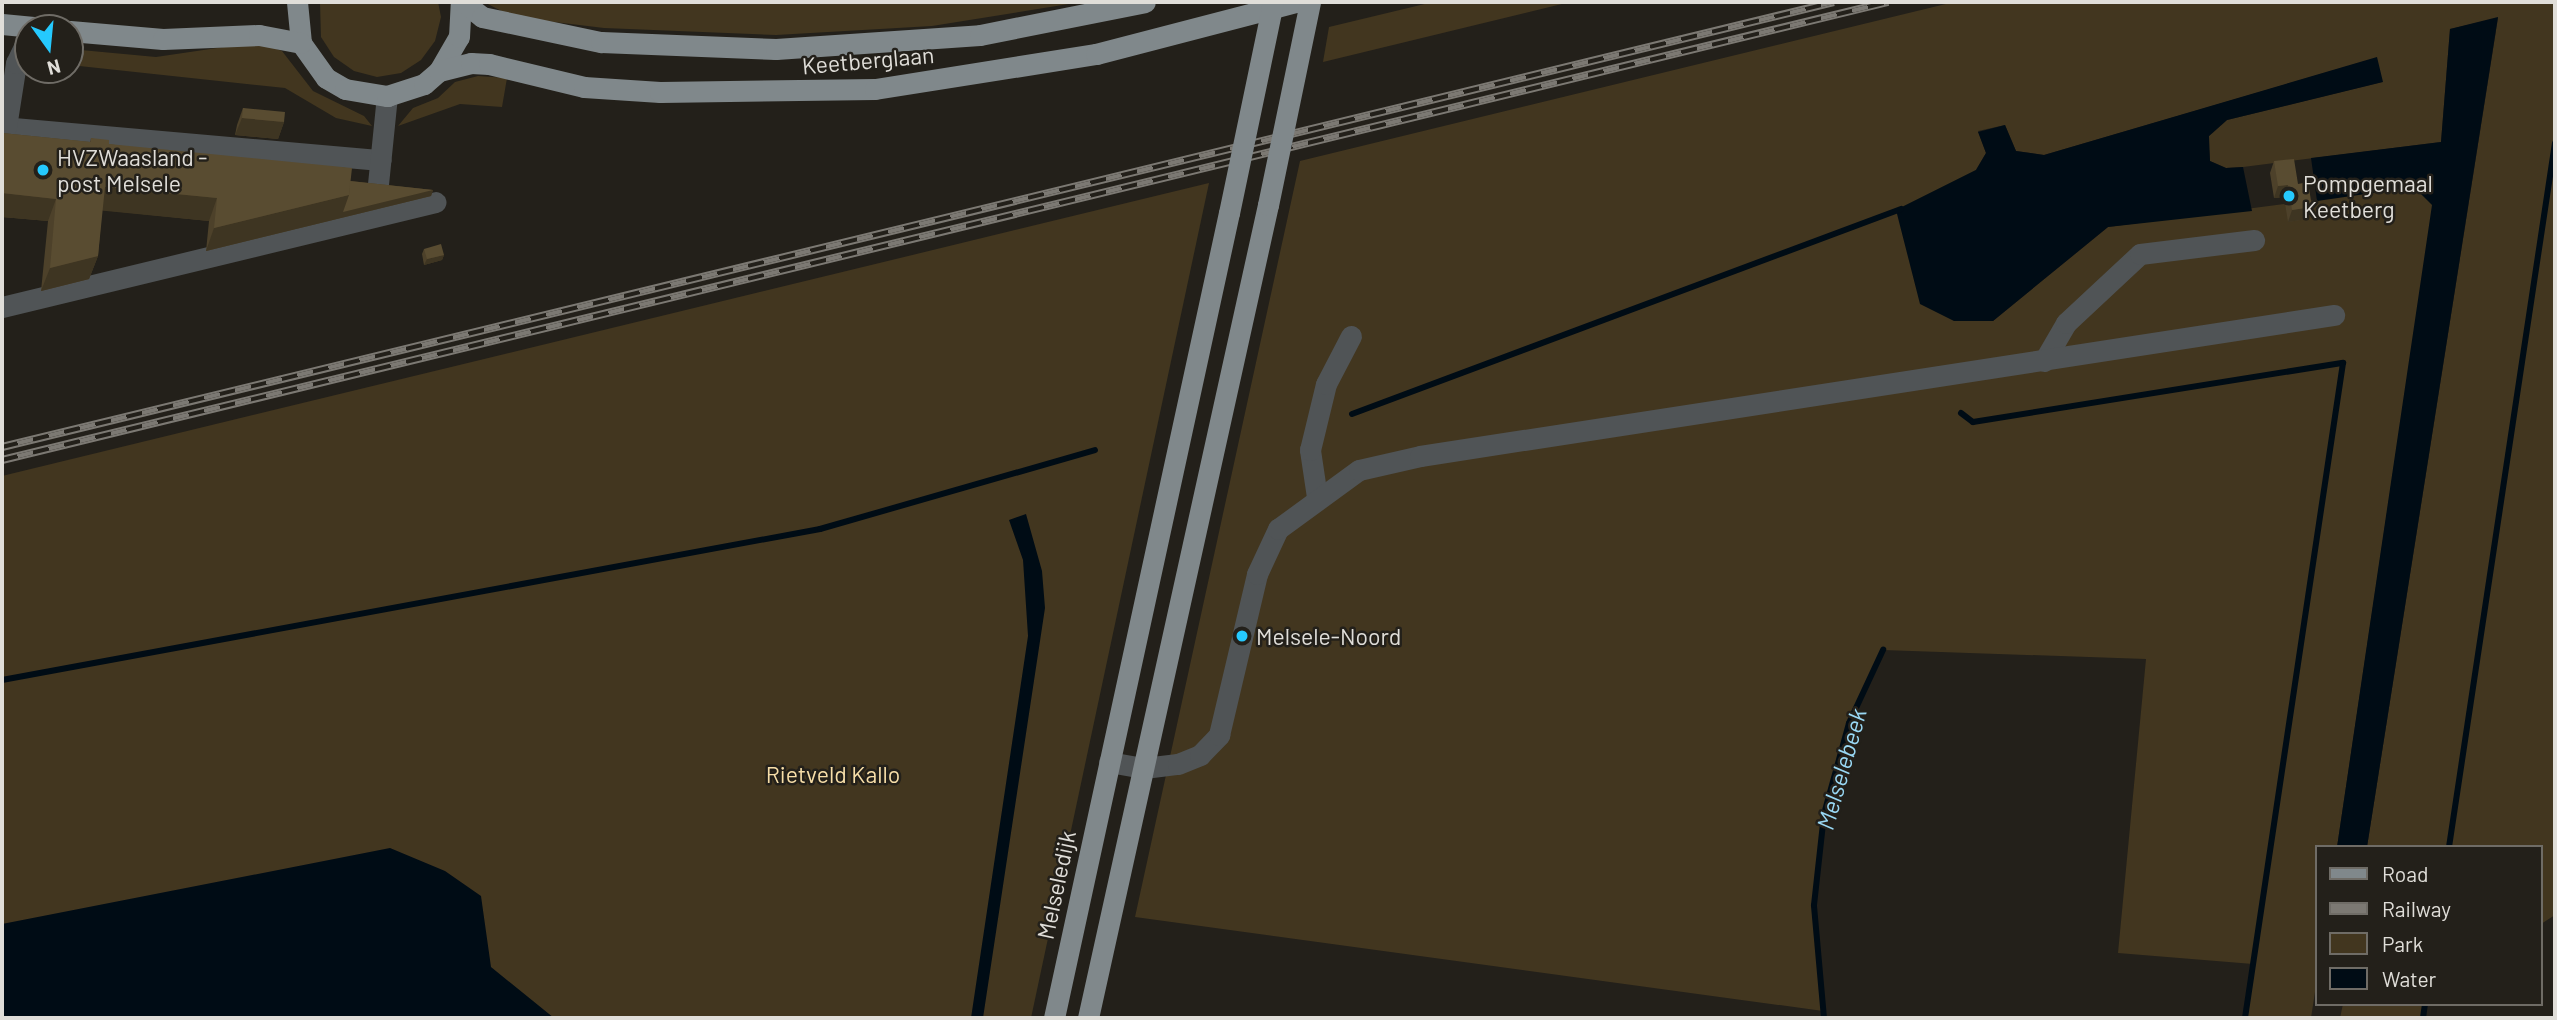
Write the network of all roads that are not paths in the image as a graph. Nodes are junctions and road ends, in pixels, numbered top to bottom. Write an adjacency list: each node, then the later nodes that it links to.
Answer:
1 (296, 2): 8 (main road)
2 (462, 2): 3 (main road, Keetberglaan); 9 (main road)
3 (1145, 2)
4 (1273, 2): 22 (main road, Melseledijk, bridge)
5 (1295, 2): 9 (main road, Keetberglaan)
6 (1310, 2): 23 (main road, bridge)
7 (84, 32): 8 (main road)
8 (301, 43): 11 (main road)
9 (439, 71): 11 (main road)
10 (14, 74): 12 (street)
11 (387, 96): 13 (street)
12 (4, 127): 13 (street)
13 (382, 160): 14 (street)
14 (378, 184)
15 (435, 202): 17 (street)
16 (2254, 240): 20 (street)
17 (2, 307)
18 (2334, 315): 20 (street)
19 (1351, 336): 21 (street)
20 (2043, 360): 21 (street)
21 (1317, 497): 23 (street)
22 (1109, 762): 23 (street); 24 (main road, Melseledijk)
23 (1144, 768): 25 (main road)
24 (1054, 1018)
25 (1088, 1018)

